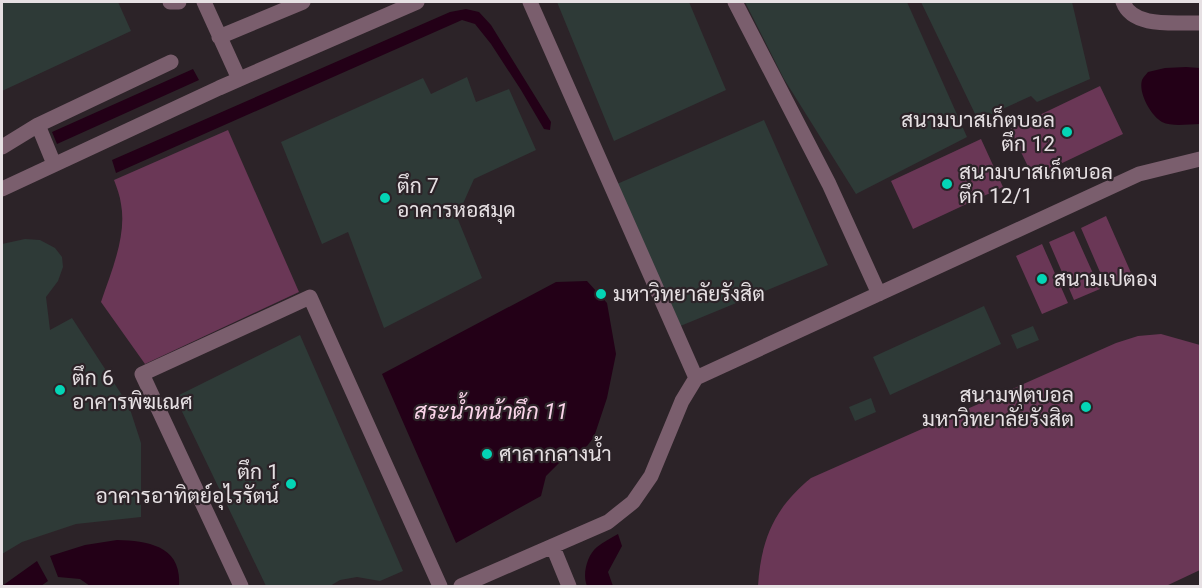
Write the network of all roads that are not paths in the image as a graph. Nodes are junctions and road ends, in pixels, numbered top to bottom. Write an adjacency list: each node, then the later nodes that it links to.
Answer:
1 (170, 2): 2 (street)
2 (179, 2)
3 (204, 2): 10 (street)
4 (303, 2): 10 (street)
5 (417, 2): 12 (street)
6 (530, 2): 19 (street)
7 (735, 2): 18 (street)
8 (1122, 2): 9 (street)
9 (1200, 23)
10 (219, 37): 12 (street)
11 (171, 62): 13 (street)
12 (239, 79): 16 (street)
13 (38, 125): 14 (street); 16 (street)
14 (2, 147)
15 (1200, 159): 18 (street)
16 (54, 164): 17 (street)
17 (2, 189)
18 (879, 294): 19 (street)
19 (696, 378): 20 (street)
20 (553, 547): 23 (street); 24 (street)
21 (241, 586): 22 (street)
22 (440, 586)
23 (461, 586)
24 (569, 586)

